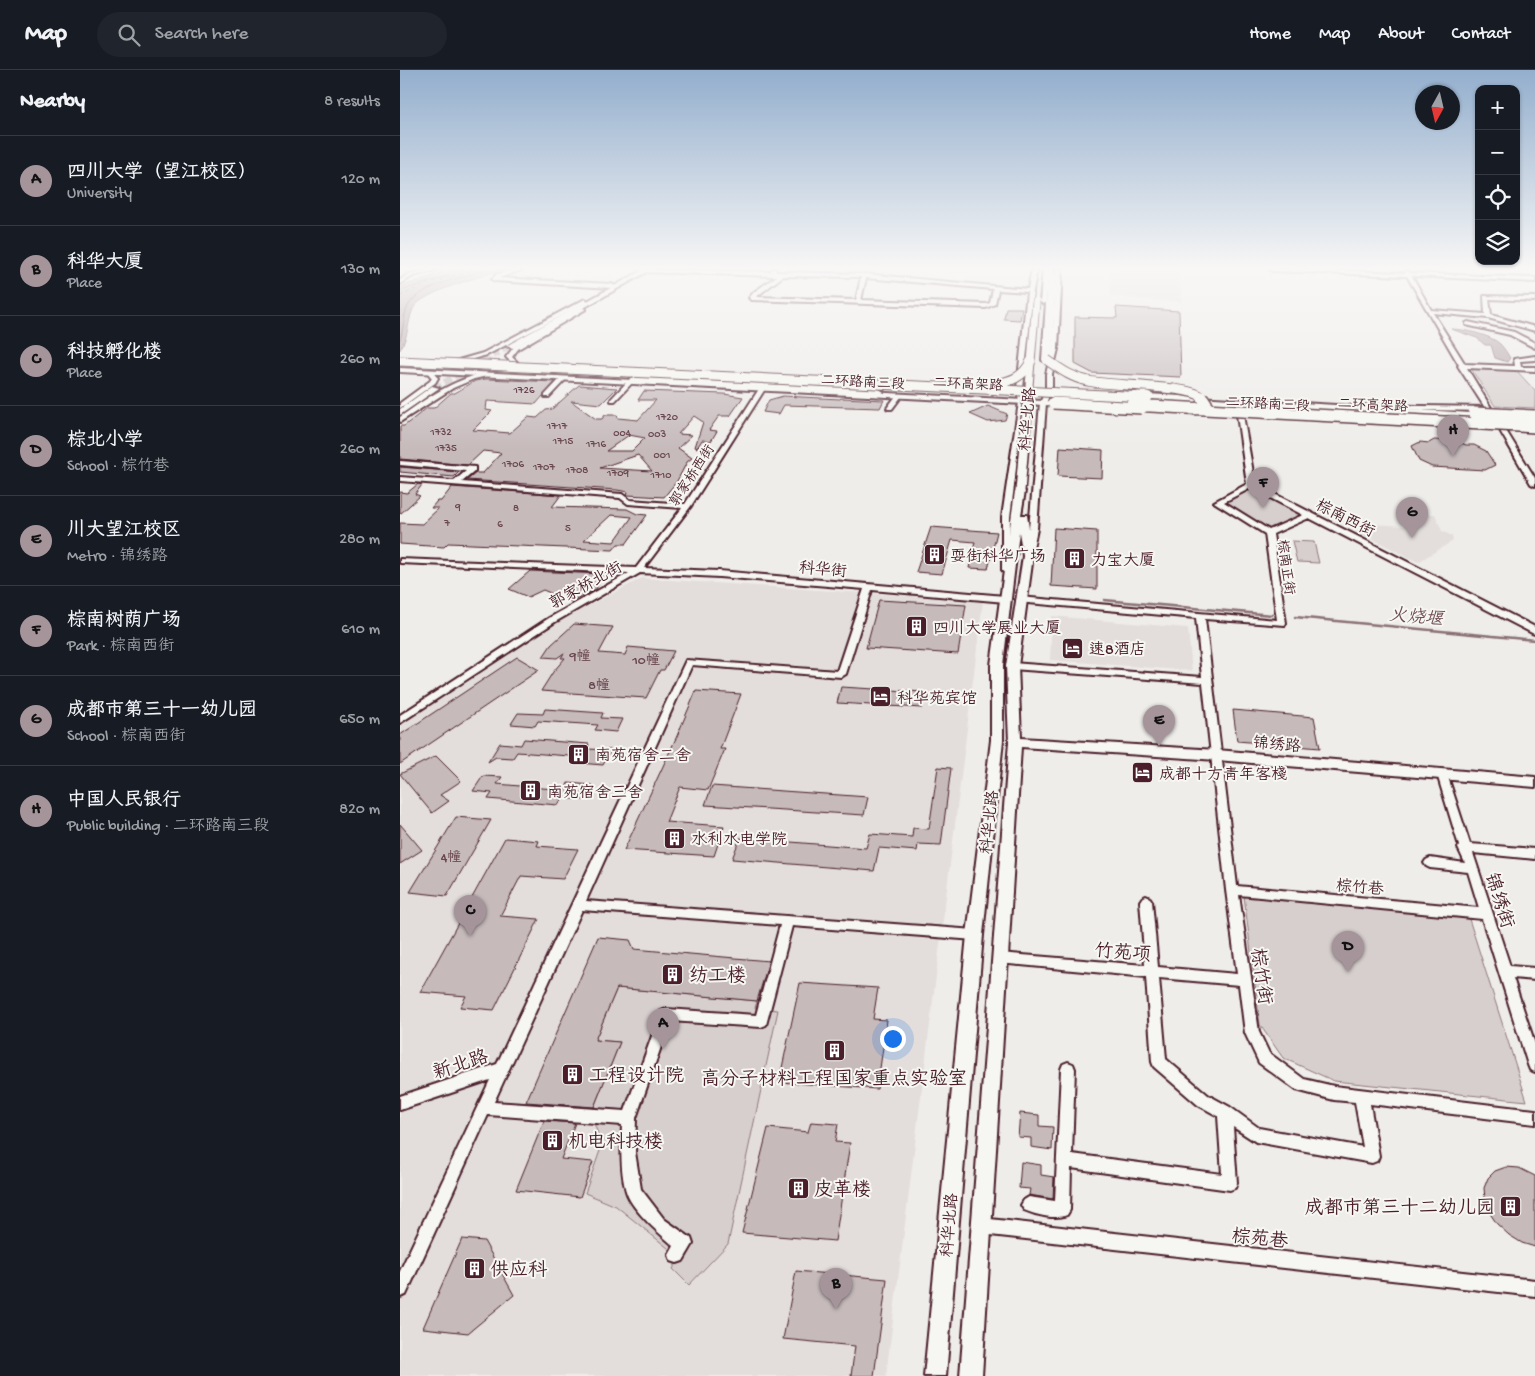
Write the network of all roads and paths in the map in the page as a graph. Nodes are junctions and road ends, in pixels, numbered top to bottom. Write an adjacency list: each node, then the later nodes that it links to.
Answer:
1 (532, 330): 11 (street)
2 (542, 330): 13 (main road)
3 (546, 330): 13 (street)
4 (1026, 330): 29 (street)
5 (1036, 330): 17 (main road, 科华北路, bridge)
6 (1037, 330): 54 (main road)
7 (1049, 330): 15 (highway)
8 (1056, 330): 31 (street)
9 (1440, 330): 20 (street)
10 (1501, 330): 12 (street)
11 (501, 346): 13 (street); 16 (street)
12 (1535, 346)
13 (513, 347): 18 (street)
14 (1535, 358): 21 (street)
15 (1047, 360): 32 (highway, bridge); 35 (highway, bridge)
16 (458, 361): 18 (main road, 二环路南三段); 19 (main road, 二环路南三段, bridge)
17 (1031, 361): 25 (highway, bridge); 54 (main road, 科华北路, bridge)
18 (516, 364): 29 (main road, 二环路南三段)
19 (401, 365): 23 (main road, 二环路南三段); 25 (highway, 二环高架路, bridge); 32 (highway, 二环高架路)
20 (1461, 366): 21 (street); 42 (street)
21 (1519, 369): 22 (street)
22 (1535, 369)
23 (430, 372): 24 (main road, 二环路南三段); 28 (street)
24 (485, 375): 26 (main road, 二环路南三段); 28 (street)
25 (740, 378): 35 (highway, 二环高架路, bridge)
26 (563, 379): 27 (main road, 二环路南三段); 33 (street)
27 (629, 383): 30 (main road, 二环路南三段); 36 (street)
28 (435, 388): 39 (street); 43 (main road); 45 (street)
29 (1020, 388): 31 (main road, 二环路南三段); 37 (street)
30 (762, 389): 34 (main road, 二环路南三段); 55 (street, 郭家桥西街)
31 (1049, 389): 38 (street); 42 (main road, 二环路南三段)
32 (879, 392): 46 (highway, 二环高架路, bridge)
33 (547, 396)
34 (898, 397): 37 (main road, 二环路南三段); 40 (street)
35 (1147, 397): 46 (highway, 二环高架路, bridge)
36 (613, 400)
37 (1022, 402): 38 (main road, 二环路南三段); 61 (street)
38 (1043, 403): 44 (main road, 二环路南三段); 58 (street)
39 (400, 406)
40 (890, 408)
41 (1535, 411): 42 (main road)
42 (1491, 412): 46 (main road)
43 (400, 413)
44 (1240, 416): 47 (main road, 二环路南三段); 53 (street)
45 (400, 420)
46 (1535, 421): 47 (main road)
47 (1502, 429): 48 (main road, 二环路南三段); 52 (street)
48 (1535, 431)
49 (400, 464): 51 (street)
50 (400, 479): 51 (street)
51 (456, 484): 55 (street)
52 (1535, 484)
53 (1251, 485): 56 (street, 棕南西街); 57 (street, 棕南正街)
54 (1023, 491): 58 (main road, 科华北路); 61 (main road, 科华北路)
55 (687, 506): 60 (street, 郭家桥西街)
56 (1310, 515): 57 (street); 66 (street, 棕南西街)
57 (1269, 532): 65 (street, 棕南正街)
58 (1028, 556): 63 (main road, 科华北路)
59 (400, 561): 60 (street, 郭家桥北街)
60 (637, 572): 62 (street, 科华街); 69 (street, 郭家桥北街)
61 (1007, 580): 63 (main road, 科华北路)
62 (869, 587): 63 (street, 科华街); 80 (street)
63 (1013, 600): 64 (street, 科华街); 67 (main road, 科华北路); 83 (main road, 科华北路)
64 (1200, 616): 65 (street, 科华街); 68 (street, 棕竹街)
65 (1282, 623)
66 (1535, 631)
67 (1012, 666): 68 (street); 70 (main road, 科华北路)
68 (1206, 680): 71 (street, 棕竹街)
69 (400, 720)
70 (1015, 742): 71 (main road, 锦绣路); 84 (main road, 科华北路)
71 (1217, 755): 72 (main road, 锦绣路); 78 (street, 棕竹街)
72 (1442, 774): 73 (main road, 锦绣路); 74 (street, 锦绣街)
73 (1535, 782)
74 (1464, 848): 75 (street); 77 (street, 锦绣街)
75 (1535, 854)
76 (1430, 863): 77 (street)
77 (1471, 868): 81 (street, 锦绣街)
78 (1232, 890): 81 (street, 棕竹巷); 88 (street, 棕竹街)
79 (1146, 901): 86 (street)
80 (578, 905): 82 (street); 91 (street)
81 (1486, 914): 85 (street, 锦绣街)
82 (788, 920): 83 (street); 97 (street)
83 (975, 935): 104 (main road, 科华北路)
84 (999, 958): 86 (street, 竹苑项); 100 (main road, 科华北路)
85 (1504, 971): 87 (street); 89 (street, 锦绣街)
86 (1151, 972): 88 (street, 竹苑项); 95 (street)
87 (1535, 974)
88 (1244, 980): 92 (street, 棕竹街)
89 (1535, 1065)
90 (1068, 1068): 98 (street)
91 (502, 1069): 93 (street, 新北路); 94 (street)
92 (1361, 1096): 95 (street); 96 (street, 棕竹街)
93 (400, 1102)
94 (484, 1108): 97 (street); 103 (street)
95 (1226, 1112): 98 (street)
96 (1535, 1117)
97 (629, 1118): 101 (street)
98 (1063, 1160): 99 (street)
99 (1029, 1205)
100 (981, 1226): 102 (street, 棕苑巷); 105 (main road, 科华北路)
101 (676, 1255)
102 (1535, 1288)
103 (400, 1289)
104 (934, 1376)
105 (971, 1376)

